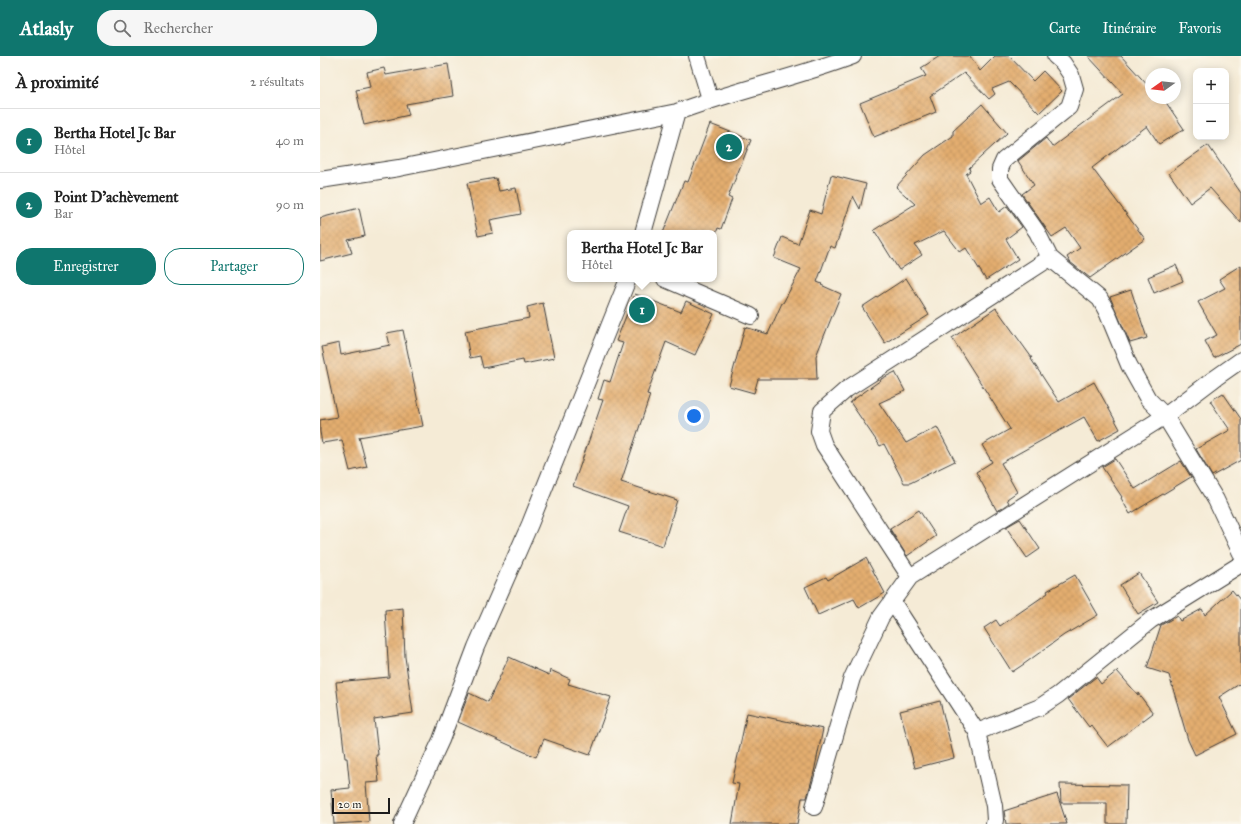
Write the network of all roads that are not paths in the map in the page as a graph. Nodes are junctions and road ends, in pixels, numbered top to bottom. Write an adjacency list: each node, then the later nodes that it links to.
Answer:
1 (697, 56): 4 (street)
2 (853, 56): 4 (street)
3 (1055, 56): 8 (street)
4 (710, 99): 5 (street)
5 (677, 112): 6 (street); 7 (street)
6 (320, 180)
7 (644, 230)
8 (1050, 258): 13 (street); 16 (street)
9 (627, 282): 20 (street)
10 (672, 282): 11 (street)
11 (750, 316)
12 (1241, 360): 13 (street)
13 (1165, 416): 14 (street); 16 (street)
14 (1241, 553)
15 (1241, 564): 18 (street)
16 (910, 577): 17 (street)
17 (892, 601): 18 (street); 19 (street)
18 (977, 732): 21 (street)
19 (814, 807)
20 (402, 824)
21 (994, 824)

